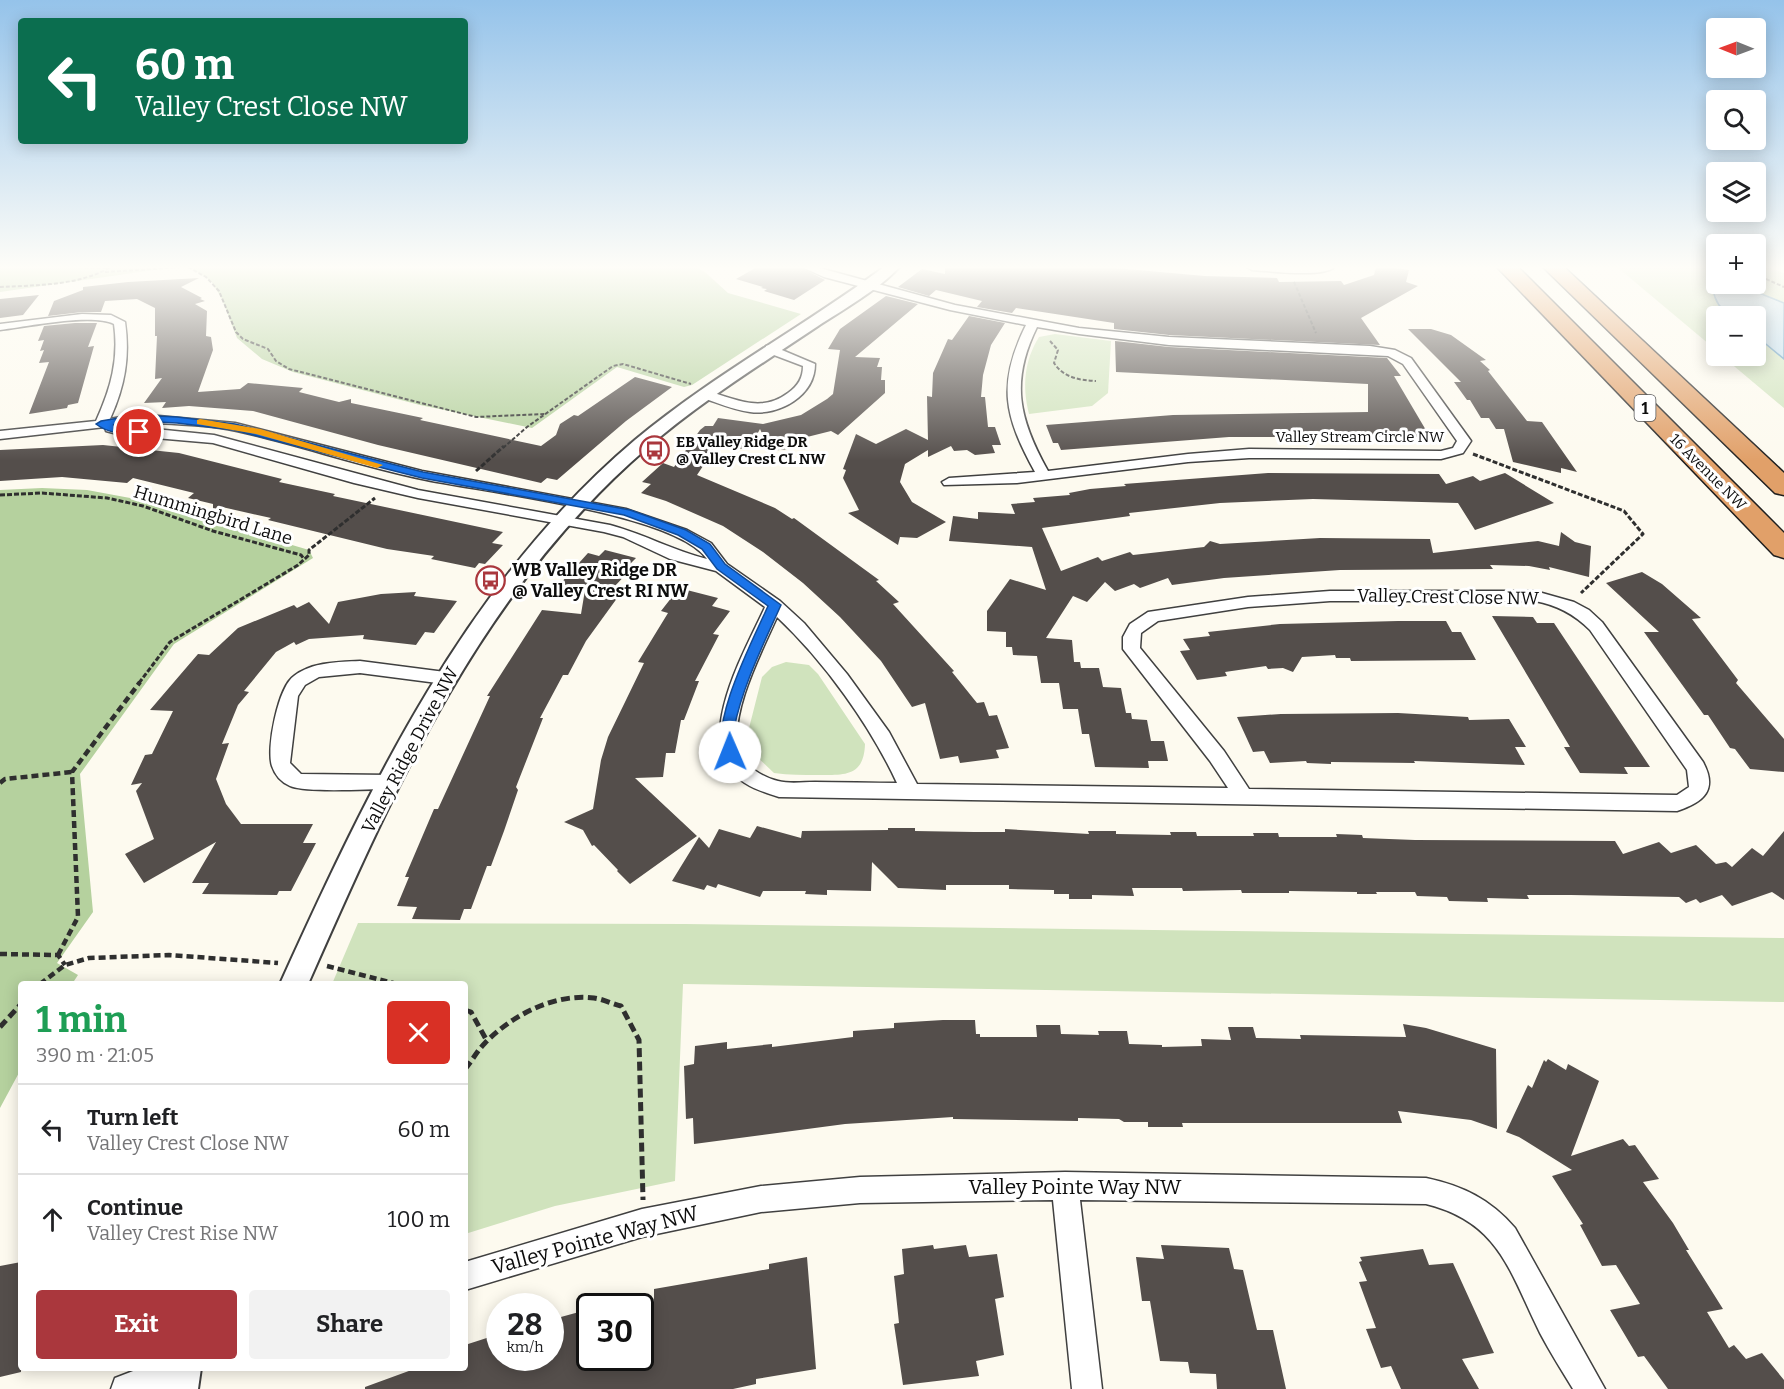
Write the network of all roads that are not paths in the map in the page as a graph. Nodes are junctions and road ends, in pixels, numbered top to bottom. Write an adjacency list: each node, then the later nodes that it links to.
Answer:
1 (120, 332): 9 (street)
2 (796, 332): 7 (street, Valley Ridge Drive NW)
3 (1028, 332): 11 (street)
4 (1094, 332): 11 (street, Valley Stream Circle NW)
5 (1571, 332): 16 (highway, 16 Avenue NW / 1)
6 (1620, 332): 13 (highway, 1)
7 (770, 349): 8 (street, Valley Ridge Drive NW); 8 (street)
8 (707, 392): 14 (street, Valley Ridge Drive NW)
9 (101, 424): 10 (street); 14 (street); 15 (street)
10 (0, 435)
11 (1043, 475): 12 (street, Valley Stream Circle NW)
12 (949, 482)
13 (1784, 487)
14 (579, 504): 15 (street, Valley Ridge Drive NW); 17 (street)
15 (564, 520): 17 (street); 19 (street, Valley Ridge Drive NW)
16 (1784, 549)
17 (721, 567): 18 (street)
18 (774, 605): 21 (street); 21 (street, Valley Crest Close NW)
19 (445, 678): 20 (street, Valley Ridge Drive NW); 20 (street)
20 (390, 782): 23 (street, Valley Ridge Drive NW)
21 (911, 792): 22 (street, Valley Crest Close NW)
22 (1244, 797): 22 (street, Valley Crest Close NW)
23 (295, 981)
24 (1065, 1185): 25 (street, Valley Pointe Way NW); 30 (street); 31 (street, Valley Pointe Way NW)
25 (468, 1275)
26 (172, 1371): 28 (street)
27 (180, 1371): 29 (street)
28 (126, 1389)
29 (179, 1389)
30 (1087, 1389)
31 (1590, 1389)

